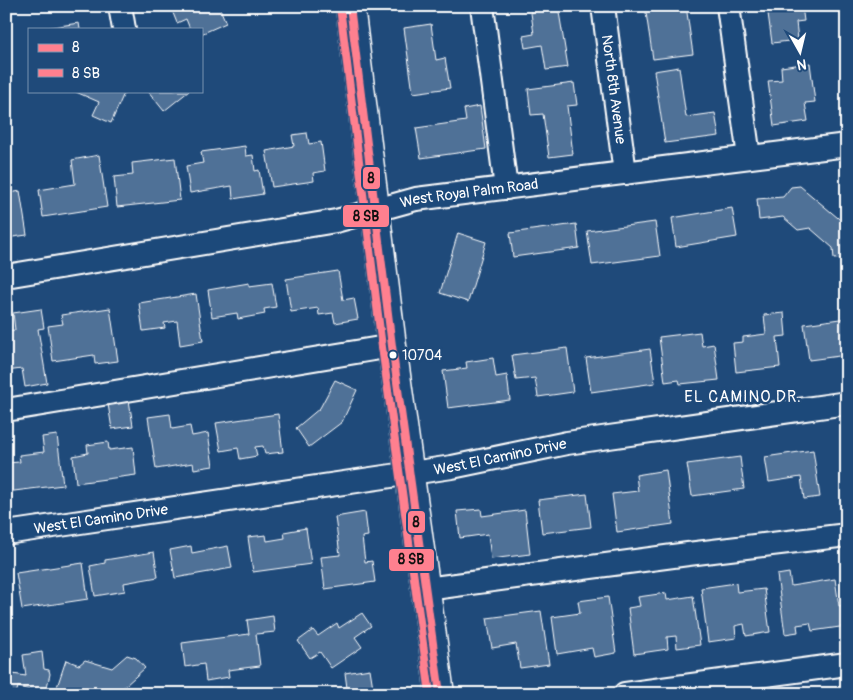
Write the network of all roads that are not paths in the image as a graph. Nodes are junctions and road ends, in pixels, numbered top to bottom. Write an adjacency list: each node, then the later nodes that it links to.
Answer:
1 (120, 6): 6 (street)
2 (350, 6): 11 (main road)
3 (482, 6): 10 (street)
4 (603, 6): 9 (street, North 8th Avenue)
5 (728, 6): 8 (street)
6 (124, 28)
7 (847, 145): 8 (street, West Royal Palm Road)
8 (749, 157): 9 (street, West Royal Palm Road)
9 (625, 173): 10 (street, West Royal Palm Road)
10 (506, 188): 11 (street, West Royal Palm Road)
11 (376, 209): 12 (street, West Royal Palm Road); 13 (main road)
12 (6, 276)
13 (392, 346): 15 (street); 16 (main road)
14 (847, 403): 16 (street, West El Camino Drive)
15 (6, 410)
16 (410, 473): 17 (street, West El Camino Drive); 19 (main road)
17 (6, 533)
18 (847, 534): 19 (street)
19 (426, 589): 21 (main road)
20 (847, 664): 22 (street)
21 (440, 694)
22 (625, 694)

